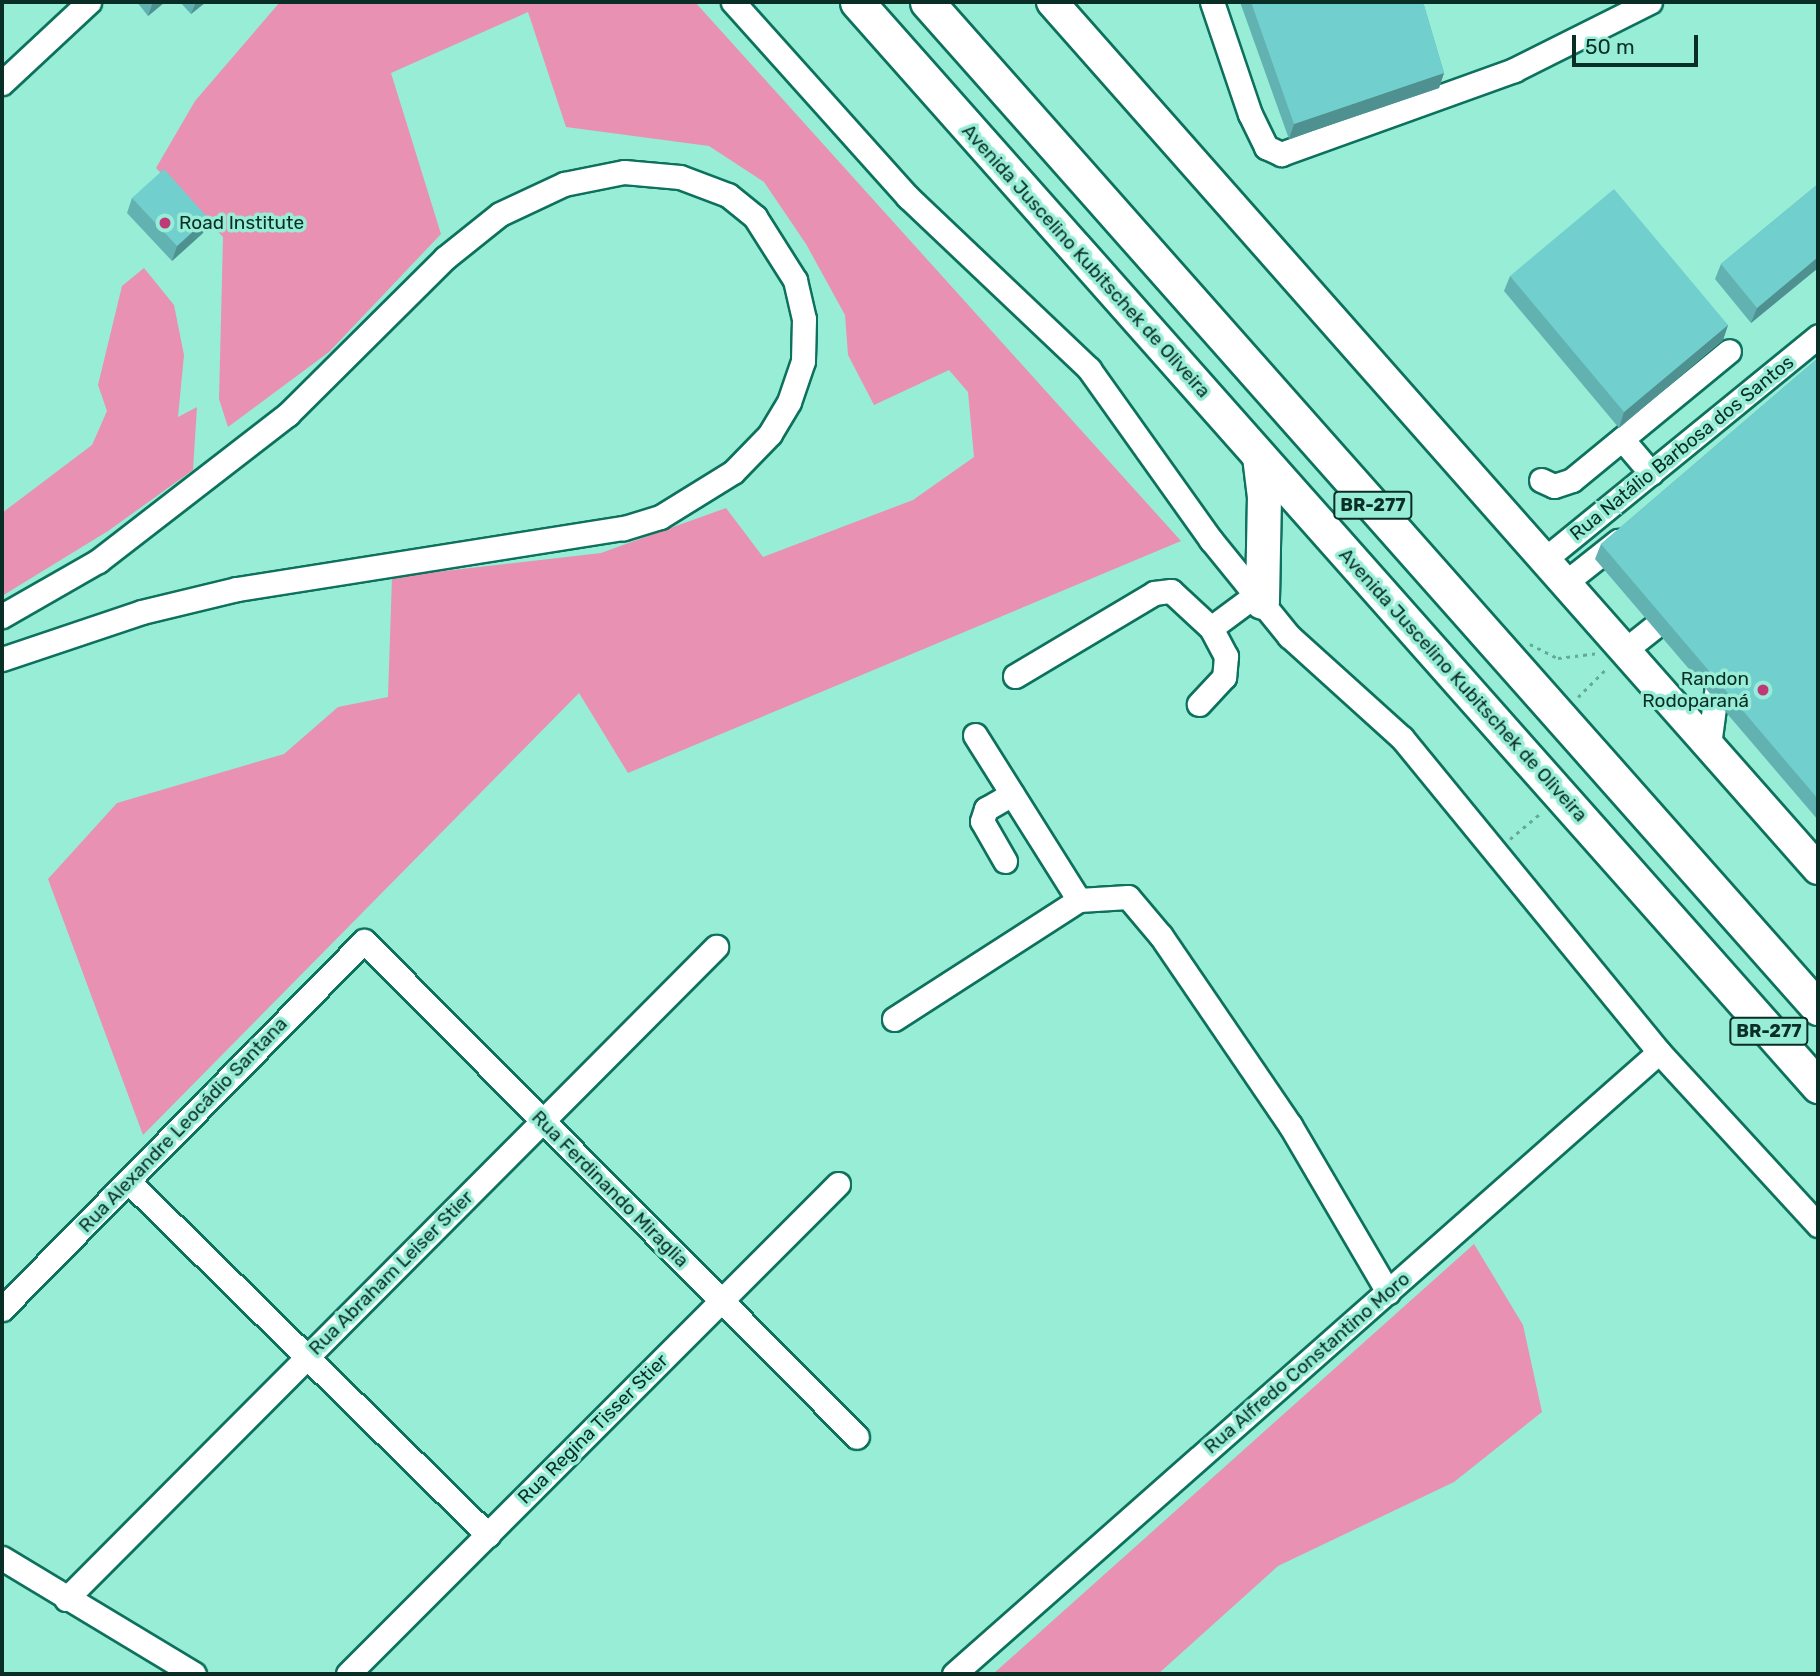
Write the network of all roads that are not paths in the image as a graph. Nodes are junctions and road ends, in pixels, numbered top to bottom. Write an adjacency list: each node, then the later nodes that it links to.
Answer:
1 (89, 2): 8 (street)
2 (733, 2): 18 (street)
3 (857, 2): 12 (highway, Avenida Juscelino Kubitschek de Oliveira / BR-277)
4 (927, 2): 35 (highway, BR-277)
5 (1054, 2): 16 (main road)
6 (1212, 2): 7 (street)
7 (1650, 2)
8 (2, 83)
9 (1818, 336): 13 (street, Rua Natálio Barbosa dos Santos)
10 (1729, 351): 11 (street)
11 (1622, 439): 13 (street); 14 (street)
12 (1259, 456): 18 (highway); 38 (highway, Avenida Juscelino Kubitschek de Oliveira / BR-277)
13 (1651, 473): 16 (street, Rua Natálio Barbosa dos Santos)
14 (1541, 481)
15 (1638, 525): 17 (street)
16 (1545, 559): 17 (main road)
17 (1566, 583): 22 (main road)
18 (1260, 598): 20 (street); 37 (street)
19 (2, 616): 23 (street)
20 (1211, 628): 25 (street); 26 (street)
21 (1697, 628): 22 (street)
22 (1625, 650): 28 (main road)
23 (2, 659)
24 (1734, 663): 28 (street)
25 (1015, 676)
26 (1199, 704)
27 (975, 735): 29 (street)
28 (1709, 745): 31 (main road)
29 (1012, 794): 30 (street); 32 (street)
30 (1005, 861)
31 (1818, 869)
32 (1079, 900): 36 (street); 43 (street)
33 (364, 941): 39 (street, Rua Ferdinando Miraglia); 40 (street, Rua Alexandre Leocádio Santana)
34 (716, 947): 39 (street, Rua Abraham Leiser Stier)
35 (1818, 1008)
36 (894, 1019)
37 (1660, 1052): 42 (street); 43 (street, Rua Alfredo Constantino Moro)
38 (1816, 1084)
39 (543, 1121): 44 (street, Rua Ferdinando Miraglia); 46 (street, Rua Abraham Leiser Stier)
40 (128, 1181): 45 (street, Rua Alexandre Leocádio Santana); 46 (street)
41 (838, 1184): 44 (street, Rua Regina Tisser Stier)
42 (1818, 1225)
43 (1388, 1292): 53 (street, Rua Alfredo Constantino Moro)
44 (722, 1301): 47 (street, Rua Ferdinando Miraglia); 48 (street, Rua Regina Tisser Stier)
45 (2, 1309)
46 (307, 1357): 48 (street); 50 (street, Rua Abraham Leiser Stier)
47 (857, 1437)
48 (488, 1535): 52 (street, Rua Regina Tisser Stier)
49 (2, 1558): 50 (street)
50 (66, 1599): 51 (street)
51 (194, 1674)
52 (348, 1674)
53 (954, 1674)

